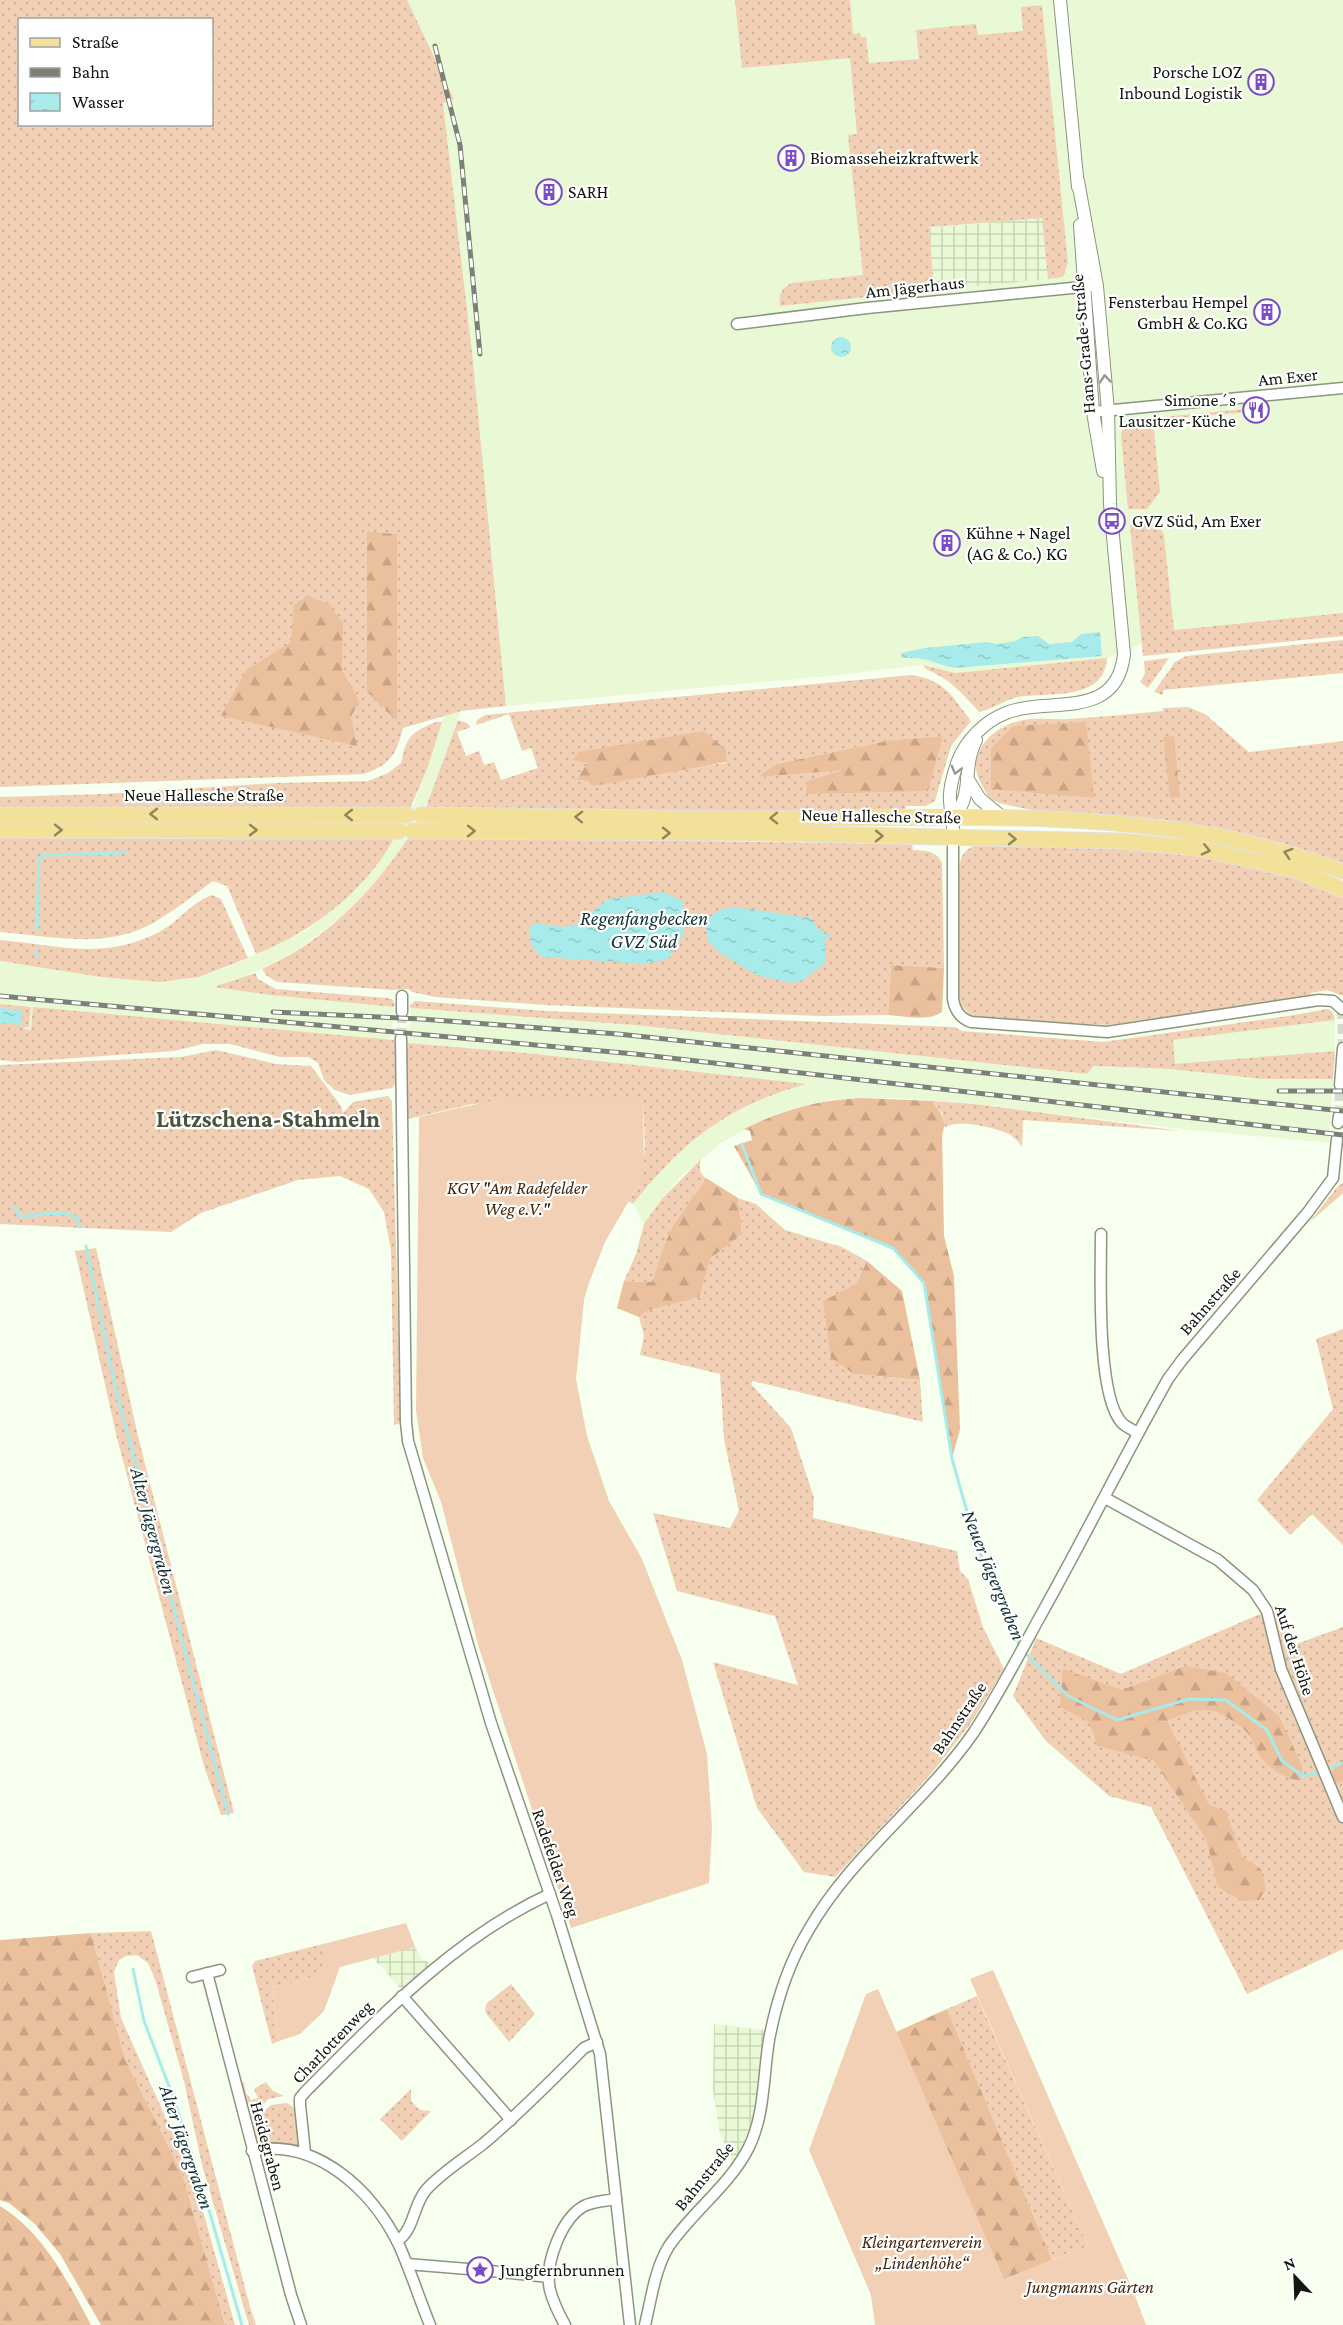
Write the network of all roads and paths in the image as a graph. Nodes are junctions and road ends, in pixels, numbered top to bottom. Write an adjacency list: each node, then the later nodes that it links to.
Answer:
1 (1060, 0): 2 (street, Hans-Grade-Straße)
2 (1078, 181): 3 (street, Hans-Grade-Straße); 4 (street, Hans-Grade-Straße)
3 (1097, 286): 4 (street, Am Jägerhaus); 7 (street, Hans-Grade-Straße, one-way to 3)
4 (1083, 287): 5 (street, Am Jägerhaus); 8 (street, Hans-Grade-Straße)
5 (737, 324)
6 (1343, 388): 7 (street, Am Exer)
7 (1108, 411): 8 (street, Am Exer); 9 (street, Hans-Grade-Straße)
8 (1093, 412): 9 (street, Hans-Grade-Straße)
9 (1110, 504): 10 (street, Hans-Grade-Straße)
10 (981, 729): 11 (street, Hans-Grade-Straße); 13 (street, Hans-Grade-Straße, one-way to 13)
11 (967, 778): 13 (street, Hans-Grade-Straße); 14 (street)
12 (0, 815): 13 (main road, Neue Hallesche Straße, one-way to 12)
13 (954, 818): 14 (main road, Neue Hallesche Straße); 16 (street, Hans-Grade-Straße)
14 (1003, 818): 17 (main road, Neue Hallesche Straße, one-way to 14)
15 (0, 830): 16 (main road, Neue Hallesche Straße, one-way to 16)
16 (953, 837): 18 (main road, Neue Hallesche Straße, one-way to 18); 20 (street)
17 (1343, 871)
18 (1343, 890)
19 (402, 996): 21 (street)
20 (1342, 1009)
21 (402, 1012)
22 (401, 1038): 30 (street, Radefelder Weg)
23 (1343, 1048): 24 (street)
24 (1340, 1085)
25 (1337, 1139): 27 (street, Bahnstraße)
26 (1101, 1234): 27 (street)
27 (1138, 1433): 28 (street, Bahnstraße)
28 (1105, 1498): 29 (street, Auf der Höhe); 49 (street, Bahnstraße)
29 (1343, 1817)
30 (550, 1894): 34 (street, Charlottenweg); 35 (street, Radefelder Weg)
31 (220, 1970): 32 (street)
32 (207, 1973): 33 (street); 37 (street, Heidegraben)
33 (192, 1977)
34 (402, 1996): 36 (street); 38 (street, Charlottenweg)
35 (597, 2042): 36 (street); 39 (street, Radefelder Weg)
36 (511, 2120): 40 (street)
37 (252, 2151): 38 (street); 45 (street, Heidegraben)
38 (305, 2153): 40 (street)
39 (616, 2199): 44 (street); 48 (street, Radefelder Weg)
40 (397, 2241): 41 (street)
41 (407, 2264): 42 (street); 46 (street)
42 (468, 2269)
43 (490, 2271): 44 (street)
44 (549, 2277): 47 (street)
45 (301, 2325)
46 (430, 2325)
47 (565, 2325)
48 (630, 2325)
49 (645, 2325)

